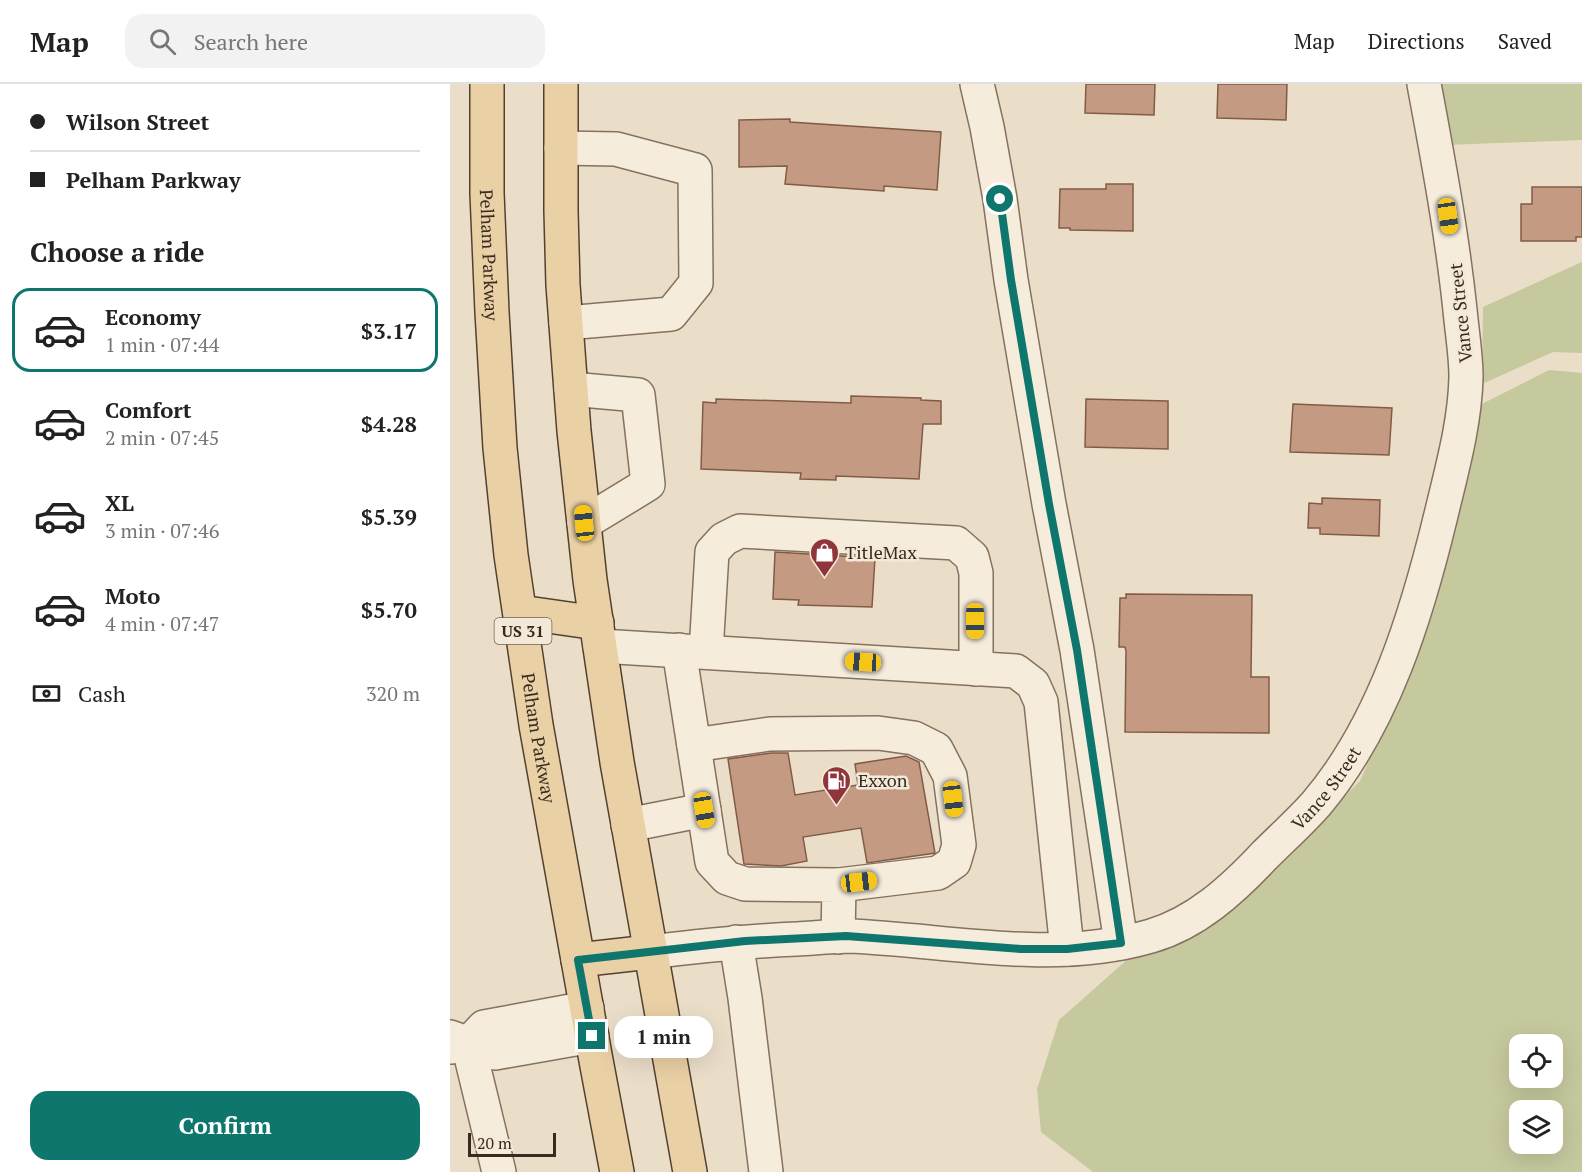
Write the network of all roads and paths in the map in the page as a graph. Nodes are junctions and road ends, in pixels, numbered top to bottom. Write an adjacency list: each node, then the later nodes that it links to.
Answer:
1 (487, 84): 9 (main road, Pelham Parkway / US 31)
2 (561, 84): 5 (main road)
3 (978, 84): 19 (street)
4 (1424, 84): 19 (street, Vance Street)
5 (561, 148): 6 (main road); 6 (street)
6 (566, 323): 7 (main road)
7 (571, 389): 8 (main road); 8 (street)
8 (584, 523): 10 (main road)
9 (520, 612): 10 (main road); 22 (main road, Pelham Parkway / US 31)
10 (598, 635): 11 (street); 15 (main road)
11 (692, 651): 12 (street); 12 (street); 13 (street)
12 (975, 669): 20 (street)
13 (694, 745): 14 (street); 16 (street)
14 (704, 810): 15 (street); 16 (street)
15 (628, 825): 21 (main road)
16 (839, 885): 17 (street)
17 (838, 937): 18 (street, Vance Street); 20 (street, Vance Street)
18 (736, 942): 21 (street, Vance Street); 28 (street)
19 (1121, 943): 20 (street, Vance Street)
20 (1067, 949)
21 (650, 952): 22 (main road); 27 (main road)
22 (578, 960): 23 (main road, Pelham Parkway / US 31)
23 (589, 1022): 24 (street); 26 (main road, Pelham Parkway / US 31)
24 (456, 1043): 25 (street)
25 (499, 1172)
26 (617, 1172)
27 (690, 1172)
28 (766, 1172)

